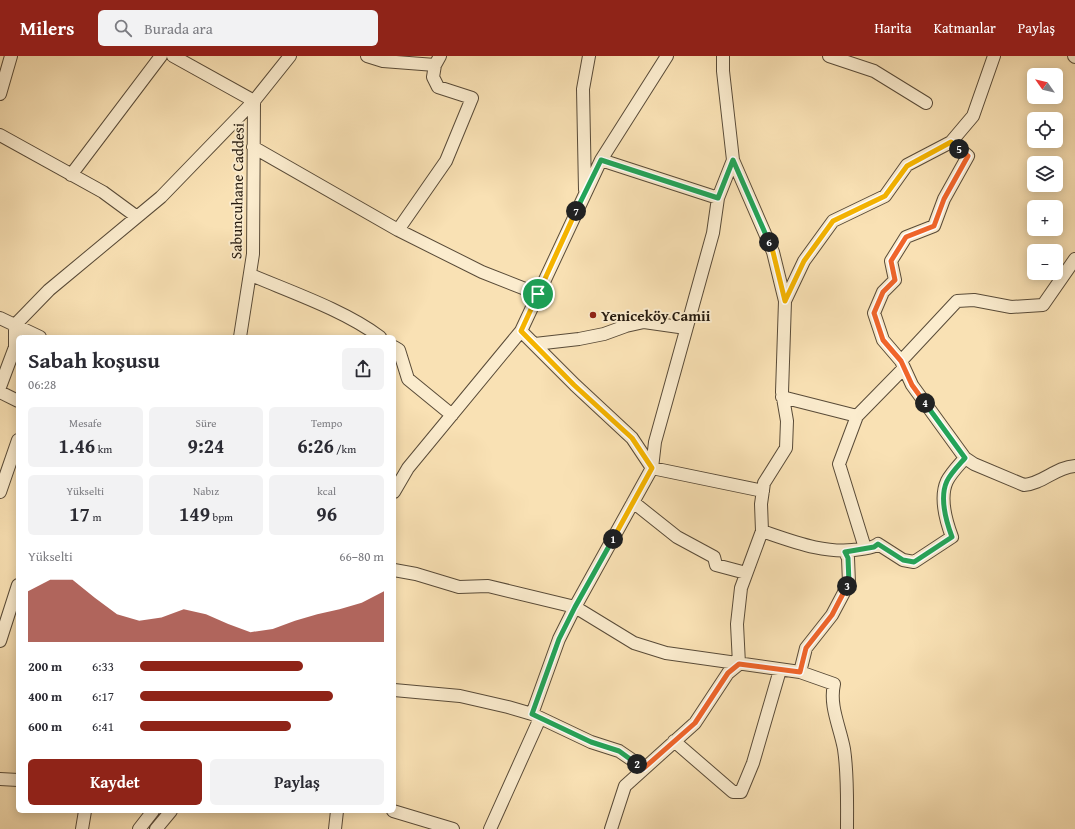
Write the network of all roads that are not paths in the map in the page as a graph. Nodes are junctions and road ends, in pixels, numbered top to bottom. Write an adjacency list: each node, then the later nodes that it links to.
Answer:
1 (11, 56): 12 (street)
2 (161, 56): 20 (street)
3 (290, 56): 13 (street)
4 (367, 56): 11 (street)
5 (589, 56): 21 (street)
6 (723, 56): 19 (street)
7 (830, 56): 14 (street)
8 (994, 56): 16 (street)
9 (664, 57): 18 (street)
10 (179, 58): 13 (street)
11 (437, 61): 24 (street)
12 (0, 94)
13 (254, 101): 17 (street, Sabuncuhane Caddesi); 23 (street)
14 (926, 103)
15 (0, 135): 20 (street)
16 (951, 142): 28 (street); 38 (street)
17 (253, 147): 24 (street); 26 (street, Sabuncuhane Caddesi)
18 (601, 160): 21 (street); 22 (street)
19 (733, 160): 22 (street); 28 (street)
20 (72, 175): 23 (street)
21 (585, 193): 27 (street)
22 (718, 198): 31 (street)
23 (137, 217): 30 (street)
24 (398, 230): 27 (street)
25 (1075, 259): 38 (street)
26 (251, 275): 34 (street, Sabuncuhane Caddesi); 35 (street)
27 (538, 294): 32 (street)
28 (785, 301): 41 (street)
29 (0, 318): 30 (street)
30 (15, 325): 33 (street); 39 (street)
31 (686, 328): 36 (street); 48 (street)
32 (521, 331): 36 (street); 43 (street)
33 (36, 335)
34 (240, 335)
35 (378, 335)
36 (535, 344): 48 (street)
37 (396, 348): 43 (street)
38 (903, 365): 44 (street); 46 (street)
39 (0, 387)
40 (0, 392): 42 (street)
41 (782, 397): 44 (street); 50 (street)
42 (16, 401)
43 (452, 415): 49 (street)
44 (857, 416): 54 (street)
45 (16, 446): 51 (street)
46 (965, 458): 47 (street); 54 (street)
47 (1075, 466)
48 (652, 468): 50 (street); 52 (street)
49 (396, 489)
50 (763, 491): 53 (street)
51 (0, 492)
52 (634, 502): 57 (street); 60 (street)
53 (762, 531): 55 (street); 57 (street)
54 (865, 548): 55 (street)
55 (845, 552): 64 (street)
56 (396, 570): 60 (street)
57 (746, 573): 62 (street)
58 (16, 590): 59 (street)
59 (10, 606): 61 (street)
60 (575, 607): 62 (street); 66 (street)
61 (0, 641)
62 (739, 664): 63 (street); 67 (street)
63 (780, 670): 64 (street); 67 (street)
64 (800, 672): 83 (street)
65 (396, 690): 66 (street)
66 (536, 716): 68 (street); 81 (street)
67 (674, 741): 68 (street)
68 (644, 768): 82 (street)
69 (0, 779): 70 (street)
70 (16, 780)
71 (396, 812): 80 (street)
72 (86, 813): 76 (street)
73 (152, 813): 77 (street)
74 (169, 813): 78 (street)
75 (337, 813): 79 (street)
76 (82, 829)
77 (140, 829)
78 (156, 829)
79 (335, 829)
80 (454, 829)
81 (490, 829)
82 (611, 829)
83 (847, 829)

